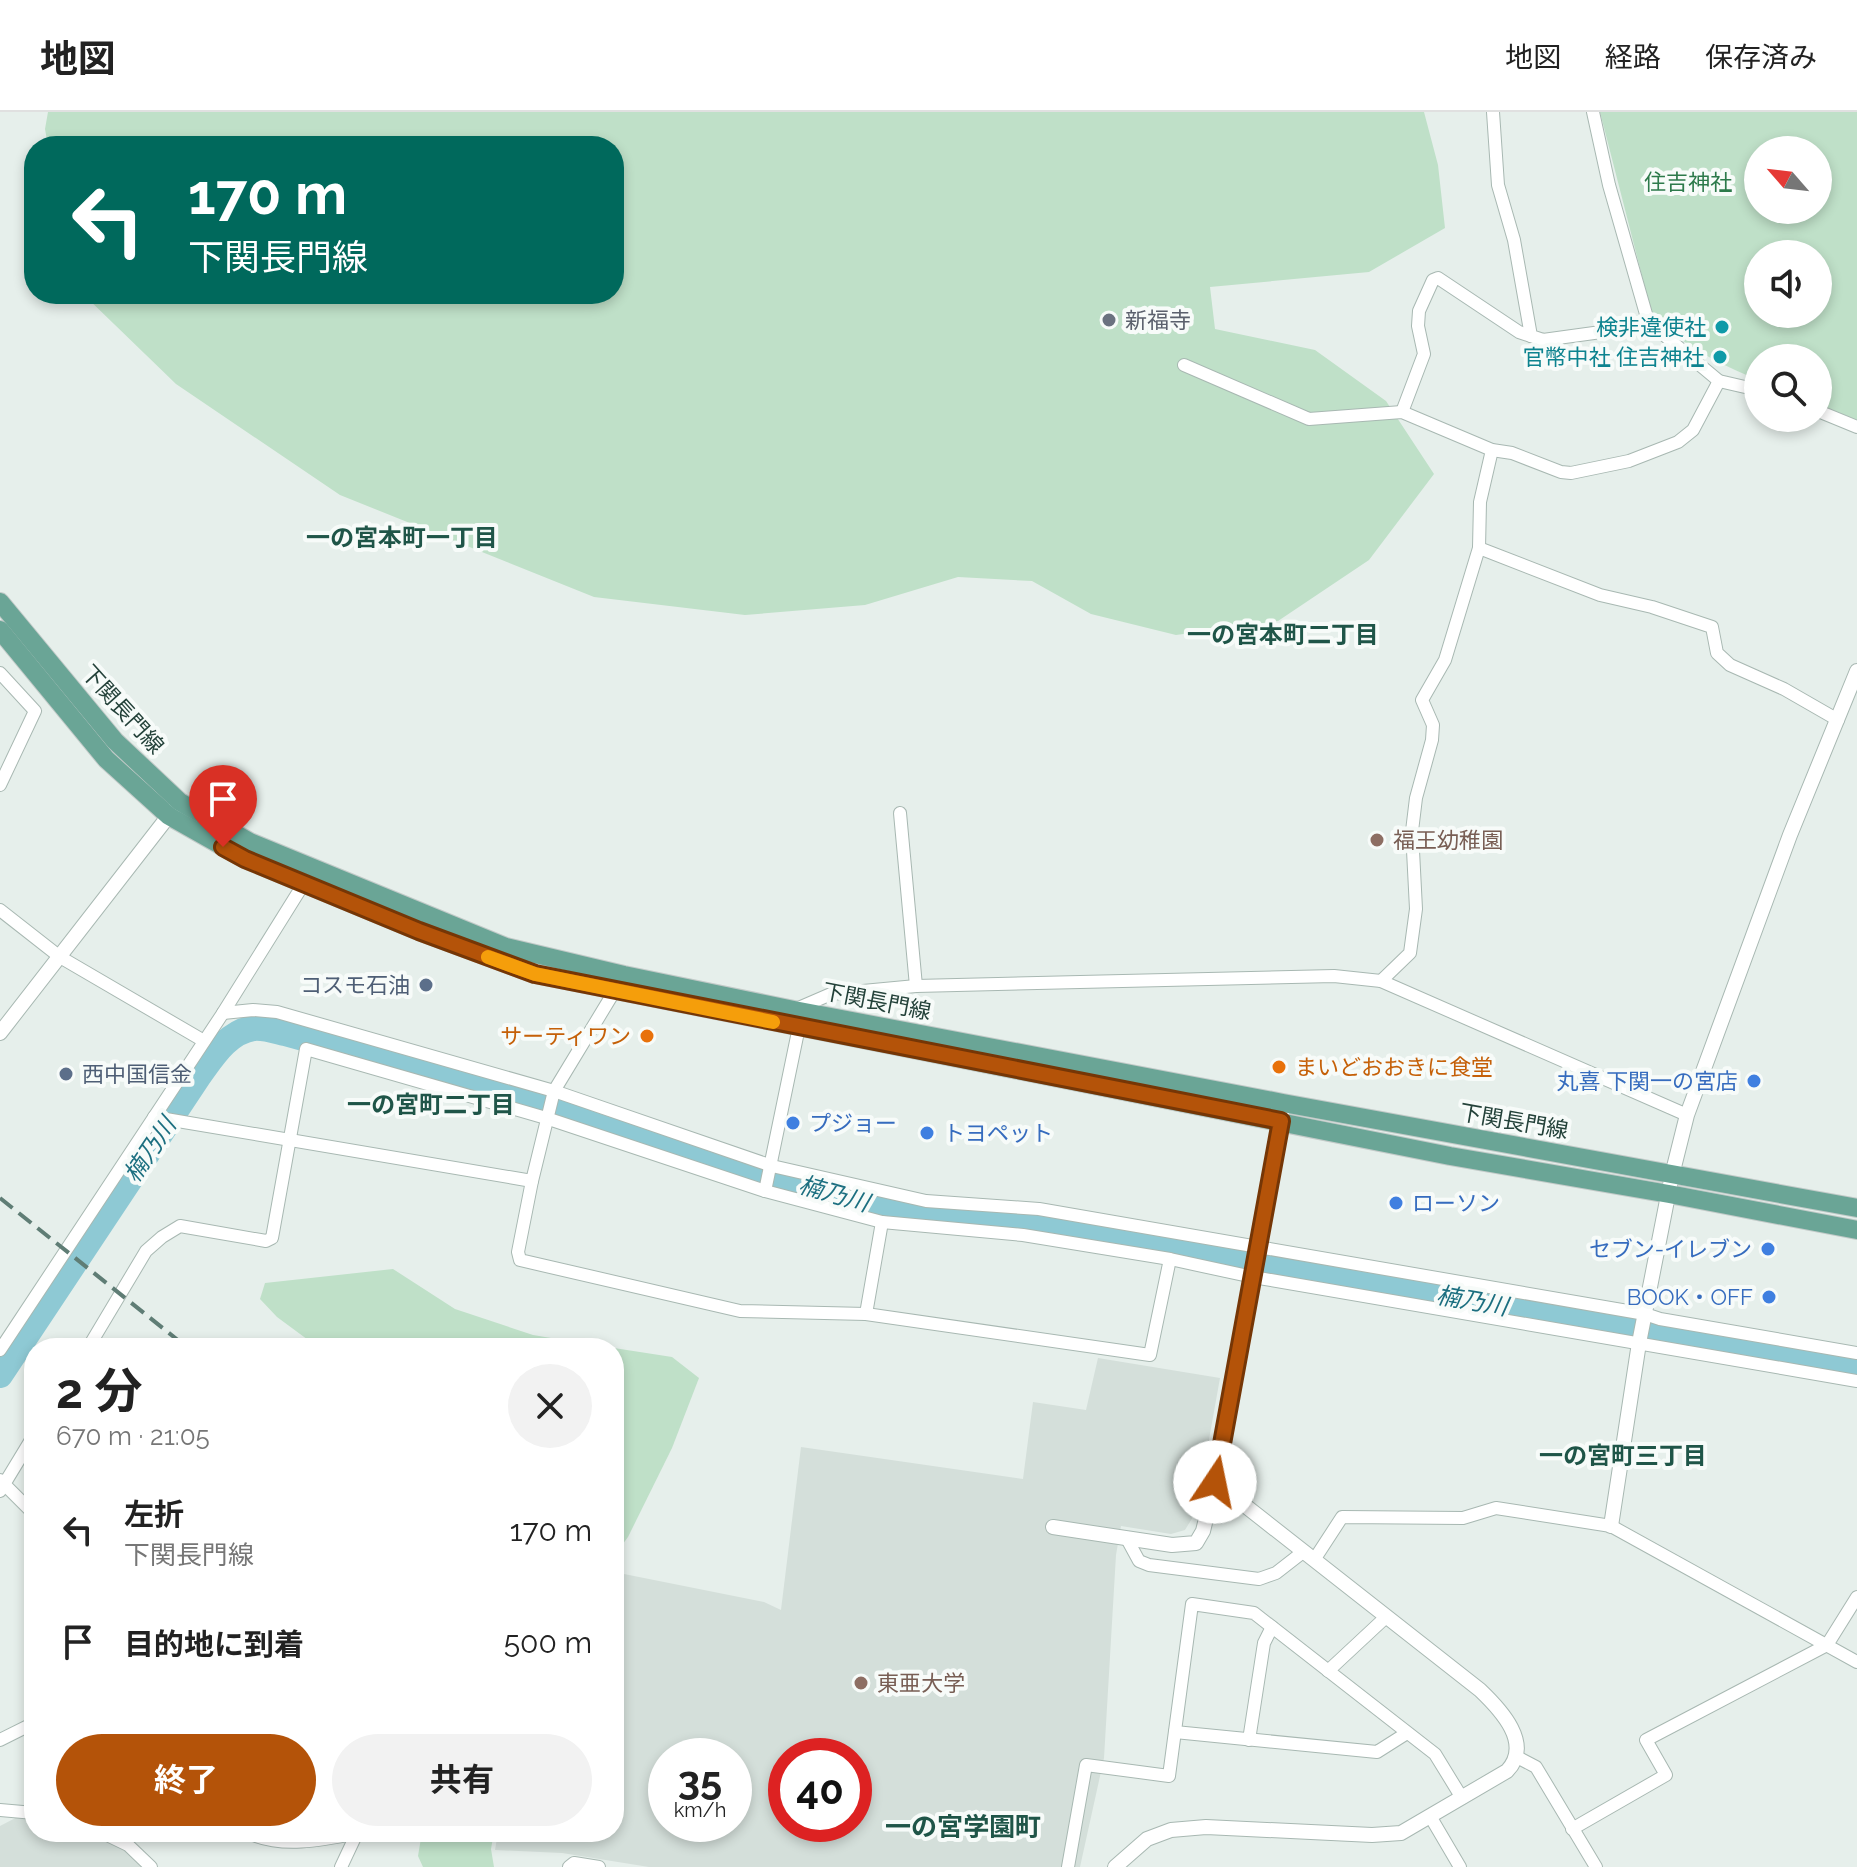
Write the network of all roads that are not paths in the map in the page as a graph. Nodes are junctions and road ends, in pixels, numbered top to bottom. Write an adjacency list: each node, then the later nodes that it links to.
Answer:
1 (1493, 112): 4 (street)
2 (1593, 112): 3 (street)
3 (1652, 325): 4 (street); 6 (street)
4 (1531, 336): 8 (street)
5 (1184, 365): 8 (street)
6 (1719, 381): 7 (street); 11 (street)
7 (1744, 387)
8 (1402, 412): 11 (street)
9 (1832, 417): 10 (street)
10 (1857, 427)
11 (1492, 450): 12 (street)
12 (1479, 548): 17 (street); 25 (street)
13 (0, 602): 19 (main road, 下関長門線)
14 (0, 630): 19 (main road, 下関長門線)
15 (1857, 671): 17 (street)
16 (0, 673): 18 (street)
17 (1838, 720): 34 (street)
18 (0, 785)
19 (174, 809): 21 (main road, 下関長門線); 22 (main road, 下関長門線); 24 (street)
20 (900, 813): 27 (street)
21 (314, 867): 22 (street); 26 (main road, 下関長門線)
22 (303, 884): 26 (main road, 下関長門線); 28 (street)
23 (0, 910): 24 (street)
24 (60, 957): 30 (street); 31 (street)
25 (1381, 981): 27 (street); 34 (street)
26 (619, 983): 29 (main road, 下関長門線); 32 (street)
27 (916, 986): 29 (street)
28 (223, 1013): 31 (street); 32 (street)
29 (799, 1016): 33 (main road, 下関長門線); 38 (street)
30 (0, 1033)
31 (204, 1041): 35 (street)
32 (554, 1091): 36 (street); 38 (street)
33 (1282, 1112): 40 (main road, 下関長門線); 45 (street)
34 (1687, 1115): 40 (street)
35 (154, 1117): 37 (street); 52 (street)
36 (546, 1118): 37 (street); 39 (street); 41 (street)
37 (288, 1140): 39 (street); 50 (street)
38 (772, 1166): 41 (street); 45 (street)
39 (532, 1181): 48 (street)
40 (1670, 1184): 42 (main road, 下関長門線); 44 (main road, 下関長門線); 49 (street)
41 (765, 1191): 43 (street)
42 (1857, 1208)
43 (882, 1222): 46 (street); 48 (street)
44 (1857, 1230)
45 (1258, 1249): 47 (street); 49 (street)
46 (1170, 1259): 47 (street); 48 (street)
47 (1254, 1274): 51 (street); 56 (street)
48 (866, 1314)
49 (1645, 1316): 51 (street); 53 (street)
50 (94, 1338)
51 (1640, 1340): 54 (street); 59 (street)
52 (0, 1350)
53 (1857, 1353)
54 (1857, 1381)
55 (24, 1450): 57 (street)
56 (1215, 1482): 61 (street); 62 (street)
57 (1, 1485): 58 (street)
58 (24, 1505)
59 (1611, 1526): 62 (street); 66 (street)
60 (1053, 1527): 61 (street)
61 (1127, 1539): 62 (street)
62 (1309, 1556): 64 (street)
63 (1857, 1597): 66 (street)
64 (1386, 1617): 68 (street); 74 (street)
65 (1272, 1627): 68 (street); 70 (street); 73 (street)
66 (1827, 1645): 67 (street); 79 (street)
67 (1857, 1662)
68 (1328, 1671): 71 (street)
69 (24, 1728): 72 (street)
70 (1175, 1732): 73 (street); 86 (street)
71 (1407, 1733): 73 (street); 75 (street)
72 (0, 1740)
73 (1249, 1740)
74 (1517, 1757): 75 (street); 79 (street)
75 (1462, 1798): 78 (street)
76 (0, 1810): 77 (street)
77 (24, 1812)
78 (1430, 1816): 87 (street); 88 (street)
79 (1572, 1829): 89 (street)
80 (122, 1842): 82 (street)
81 (352, 1842): 83 (street)
82 (151, 1867)
83 (341, 1867)
84 (569, 1867): 85 (street)
85 (599, 1867)
86 (1068, 1867)
87 (1115, 1867)
88 (1460, 1867)
89 (1596, 1867)

